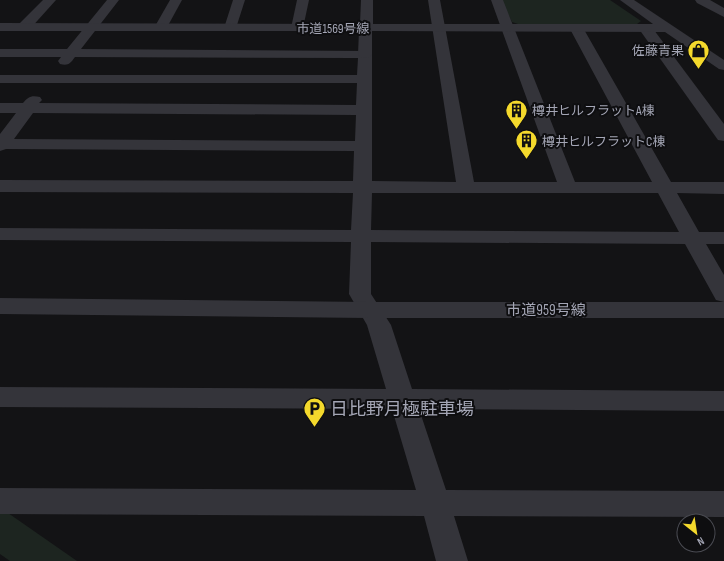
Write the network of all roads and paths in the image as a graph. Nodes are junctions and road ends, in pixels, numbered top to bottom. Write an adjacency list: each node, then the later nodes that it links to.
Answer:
1 (50, 0): 13 (street)
2 (113, 0): 14 (street)
3 (176, 0): 15 (street)
4 (239, 0): 16 (street)
5 (303, 0): 17 (street)
6 (367, 0): 18 (street)
7 (434, 0): 19 (street)
8 (497, 0): 21 (street)
9 (626, 0): 20 (street)
10 (701, 0): 11 (street)
11 (724, 13)
12 (0, 27): 13 (street, 市道1569号線)
13 (24, 27): 14 (street, 市道1569号線)
14 (91, 27): 15 (street, 市道1569号線); 25 (street)
15 (160, 28): 16 (street, 市道1569号線)
16 (230, 28): 17 (street, 市道1569号線)
17 (297, 28): 18 (street, 市道1569号線)
18 (366, 28): 19 (street, 市道1569号線); 26 (street)
19 (439, 28): 21 (street, 市道1569号線); 39 (street)
20 (666, 28): 23 (street, 市道1569号線); 27 (street)
21 (508, 29): 22 (street, 市道1569号線); 40 (street)
22 (577, 29): 23 (street, 市道1569号線); 41 (street)
23 (646, 29): 34 (street)
24 (0, 53): 25 (street)
25 (71, 53): 26 (street); 29 (street)
26 (365, 54): 30 (street)
27 (724, 66)
28 (0, 78): 29 (street)
29 (51, 78): 30 (street); 32 (street)
30 (364, 80): 33 (street)
31 (0, 108): 32 (street)
32 (28, 108): 33 (street); 35 (street)
33 (364, 110): 36 (street)
34 (724, 136)
35 (0, 144): 36 (street)
36 (363, 146): 38 (street)
37 (0, 186): 38 (street)
38 (362, 187): 39 (street); 44 (street)
39 (466, 187): 40 (street)
40 (568, 187): 41 (street)
41 (665, 188): 42 (street); 45 (street)
42 (724, 188)
43 (0, 234): 44 (street)
44 (361, 237): 45 (street); 49 (street)
45 (692, 238): 46 (street); 47 (street)
46 (724, 238)
47 (724, 295)
48 (0, 306): 49 (street, 市道959号線)
49 (368, 310): 50 (street, 市道959号線); 52 (street)
50 (724, 310)
51 (0, 397): 52 (street)
52 (402, 400): 53 (street); 55 (street)
53 (724, 401)
54 (0, 501): 55 (street)
55 (435, 502): 56 (street); 57 (street)
56 (724, 504)
57 (452, 561)

